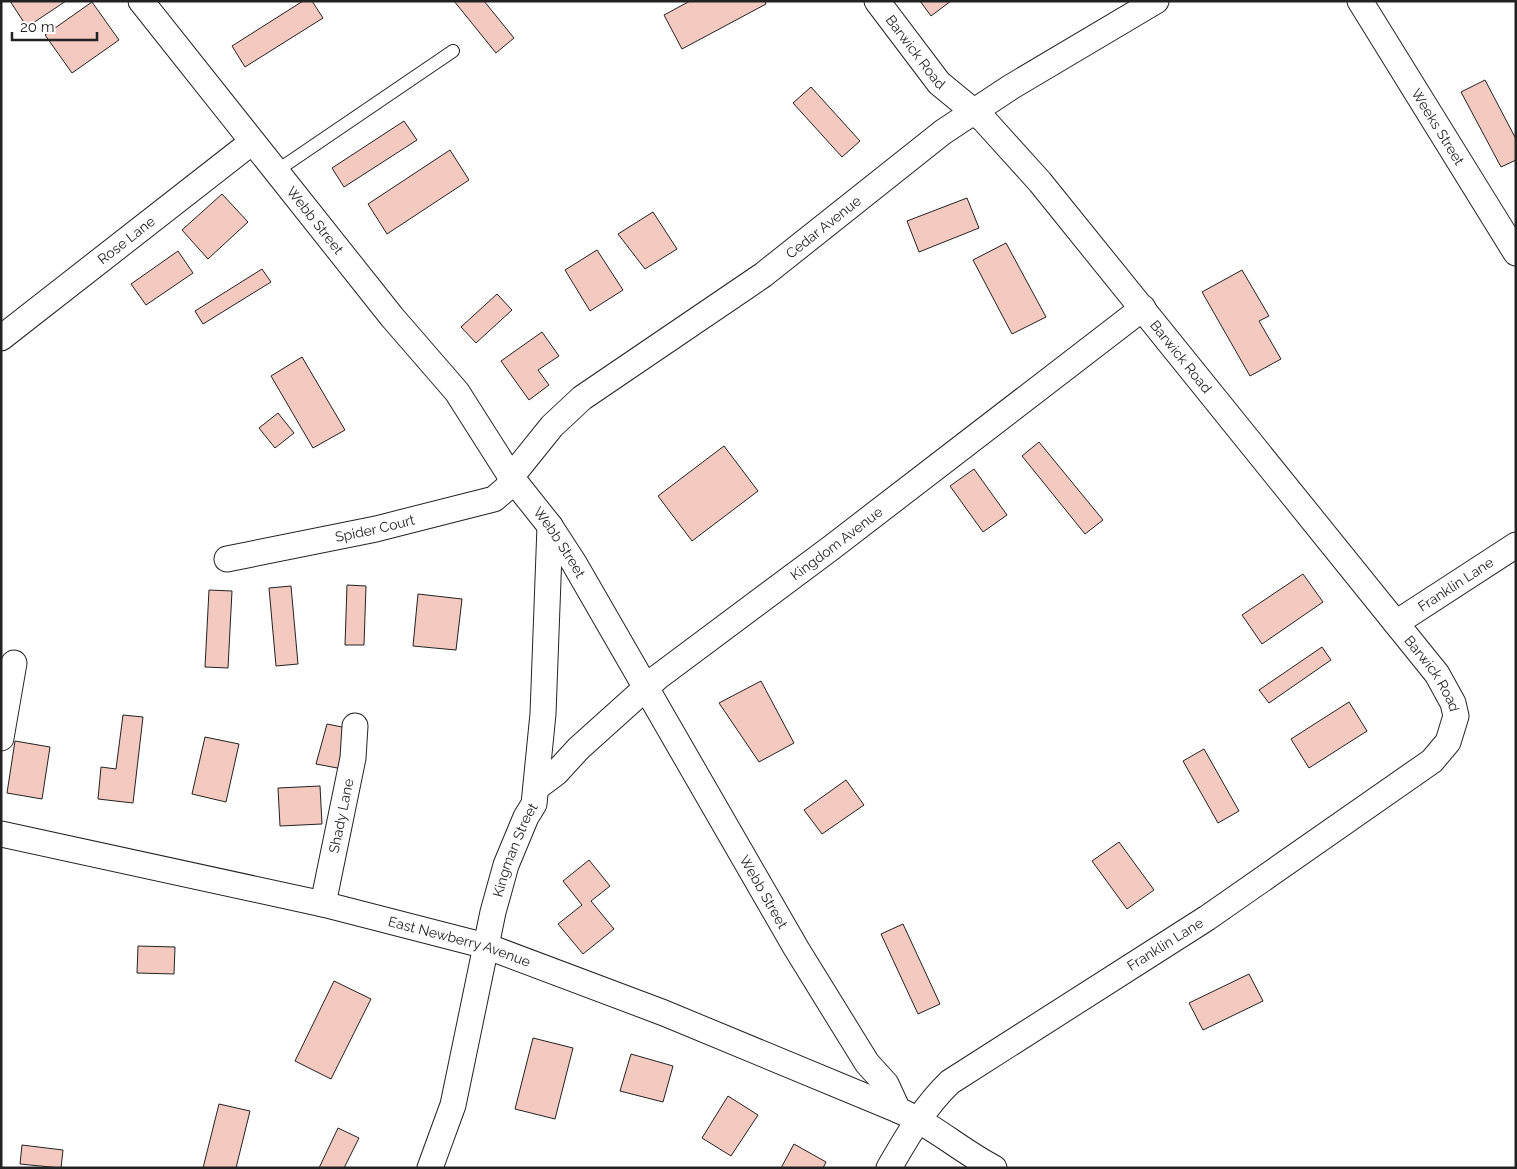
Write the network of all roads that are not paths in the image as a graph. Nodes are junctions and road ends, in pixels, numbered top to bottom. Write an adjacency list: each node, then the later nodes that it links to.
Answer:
1 (141, 1): 7 (street, Webb Street)
2 (877, 1): 6 (street, Barwick Road)
3 (1156, 1): 6 (street, Cedar Avenue)
4 (1360, 1): 9 (street, Weeks Street)
5 (453, 50): 8 (lane)
6 (974, 112): 10 (street, Barwick Road); 12 (street, Cedar Avenue)
7 (252, 142): 8 (street, Webb Street); 11 (street, Rose Lane)
8 (276, 172): 12 (street, Webb Street)
9 (1516, 253)
10 (1142, 308): 16 (street, Barwick Road); 18 (street, Kingdom Avenue)
11 (1, 338)
12 (511, 477): 13 (street, Webb Street); 15 (street, Spider Court)
13 (550, 526): 18 (street, Webb Street); 22 (street, Kingman Street)
14 (1516, 545): 16 (street, Franklin Lane)
15 (226, 559)
16 (1396, 623): 20 (street, Barwick Road)
17 (14, 663): 21 (street)
18 (646, 688): 22 (street, Kingdom Avenue); 26 (street, Webb Street)
19 (355, 726): 24 (street, Shady Lane)
20 (1453, 730): 26 (street, Franklin Lane)
21 (1, 738)
22 (536, 788): 25 (street, Kingman Street)
23 (1, 834): 24 (street, East Newberry Avenue)
24 (323, 904): 25 (street, East Newberry Avenue)
25 (486, 946): 26 (street, East Newberry Avenue); 27 (street, Kingman Street)
26 (908, 1115): 28 (street, Franklin Lane); 29 (street, East Newberry Avenue)
27 (430, 1168)
28 (889, 1168)
29 (994, 1168)

